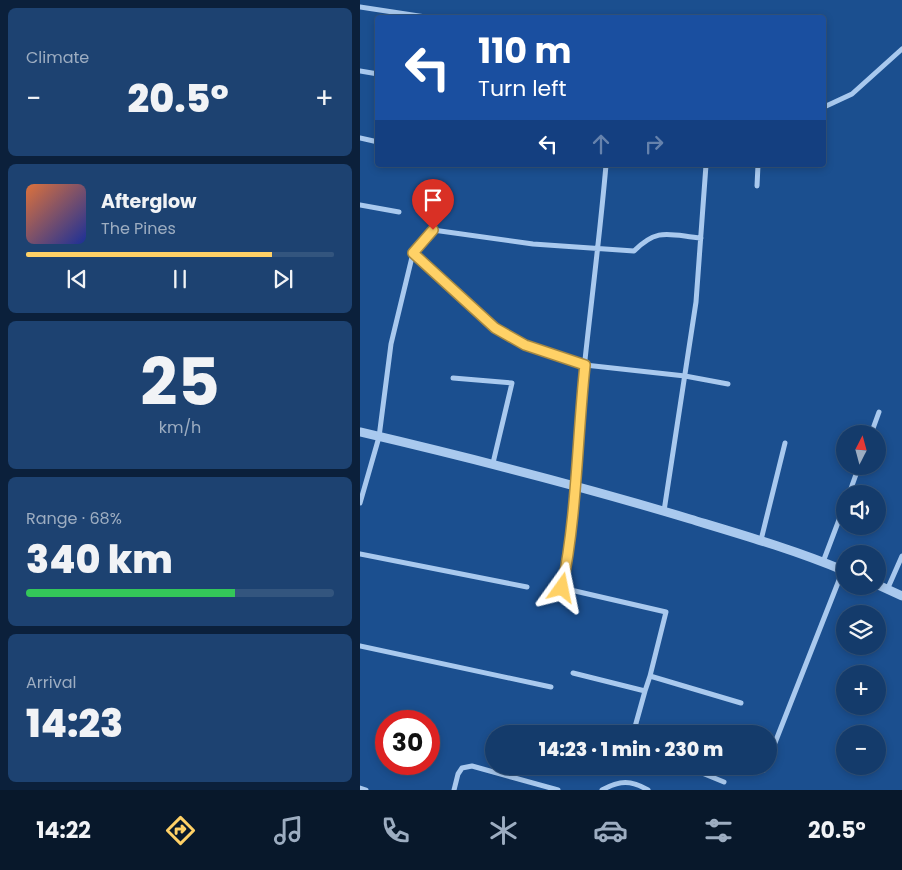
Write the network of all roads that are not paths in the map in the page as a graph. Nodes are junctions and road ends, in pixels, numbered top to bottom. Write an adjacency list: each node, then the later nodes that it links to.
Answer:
1 (360, 7): 2 (street)
2 (412, 15)
3 (902, 49): 6 (street)
4 (360, 71): 5 (street)
5 (375, 74)
6 (826, 106)
7 (360, 138): 8 (street)
8 (375, 141)
9 (606, 167): 16 (street)
10 (706, 167): 15 (street)
11 (758, 167): 12 (street)
12 (757, 186)
13 (360, 205): 14 (street)
14 (400, 212)
15 (701, 238): 16 (street); 19 (street)
16 (599, 249): 17 (street); 18 (street)
17 (413, 253): 18 (street); 25 (street)
18 (585, 365): 19 (street); 28 (street)
19 (685, 376): 21 (street); 30 (street)
20 (453, 378): 27 (street)
21 (728, 384)
22 (879, 412): 23 (street)
23 (874, 425)
24 (360, 432): 25 (street)
25 (379, 437): 27 (street); 29 (street)
26 (784, 443): 32 (street)
27 (493, 463): 28 (street)
28 (576, 486): 30 (street); 43 (street)
29 (360, 503)
30 (664, 511): 32 (street)
31 (836, 529): 35 (street)
32 (761, 540): 35 (street)
33 (360, 554): 37 (street)
34 (902, 556): 39 (street)
35 (824, 562): 36 (street)
36 (836, 567)
37 (527, 587)
38 (836, 590): 48 (street)
39 (887, 590): 40 (street)
40 (902, 596)
41 (360, 646): 44 (street)
42 (573, 673): 45 (street)
43 (650, 676): 45 (street); 46 (street)
44 (551, 687)
45 (645, 691): 47 (street)
46 (741, 704)
47 (636, 725)
48 (777, 738)
49 (707, 775): 50 (street)
50 (724, 782)
51 (360, 788): 52 (street)
52 (366, 790)
53 (454, 790): 54 (street)
54 (558, 790)
55 (602, 790): 56 (street)
56 (648, 790)

